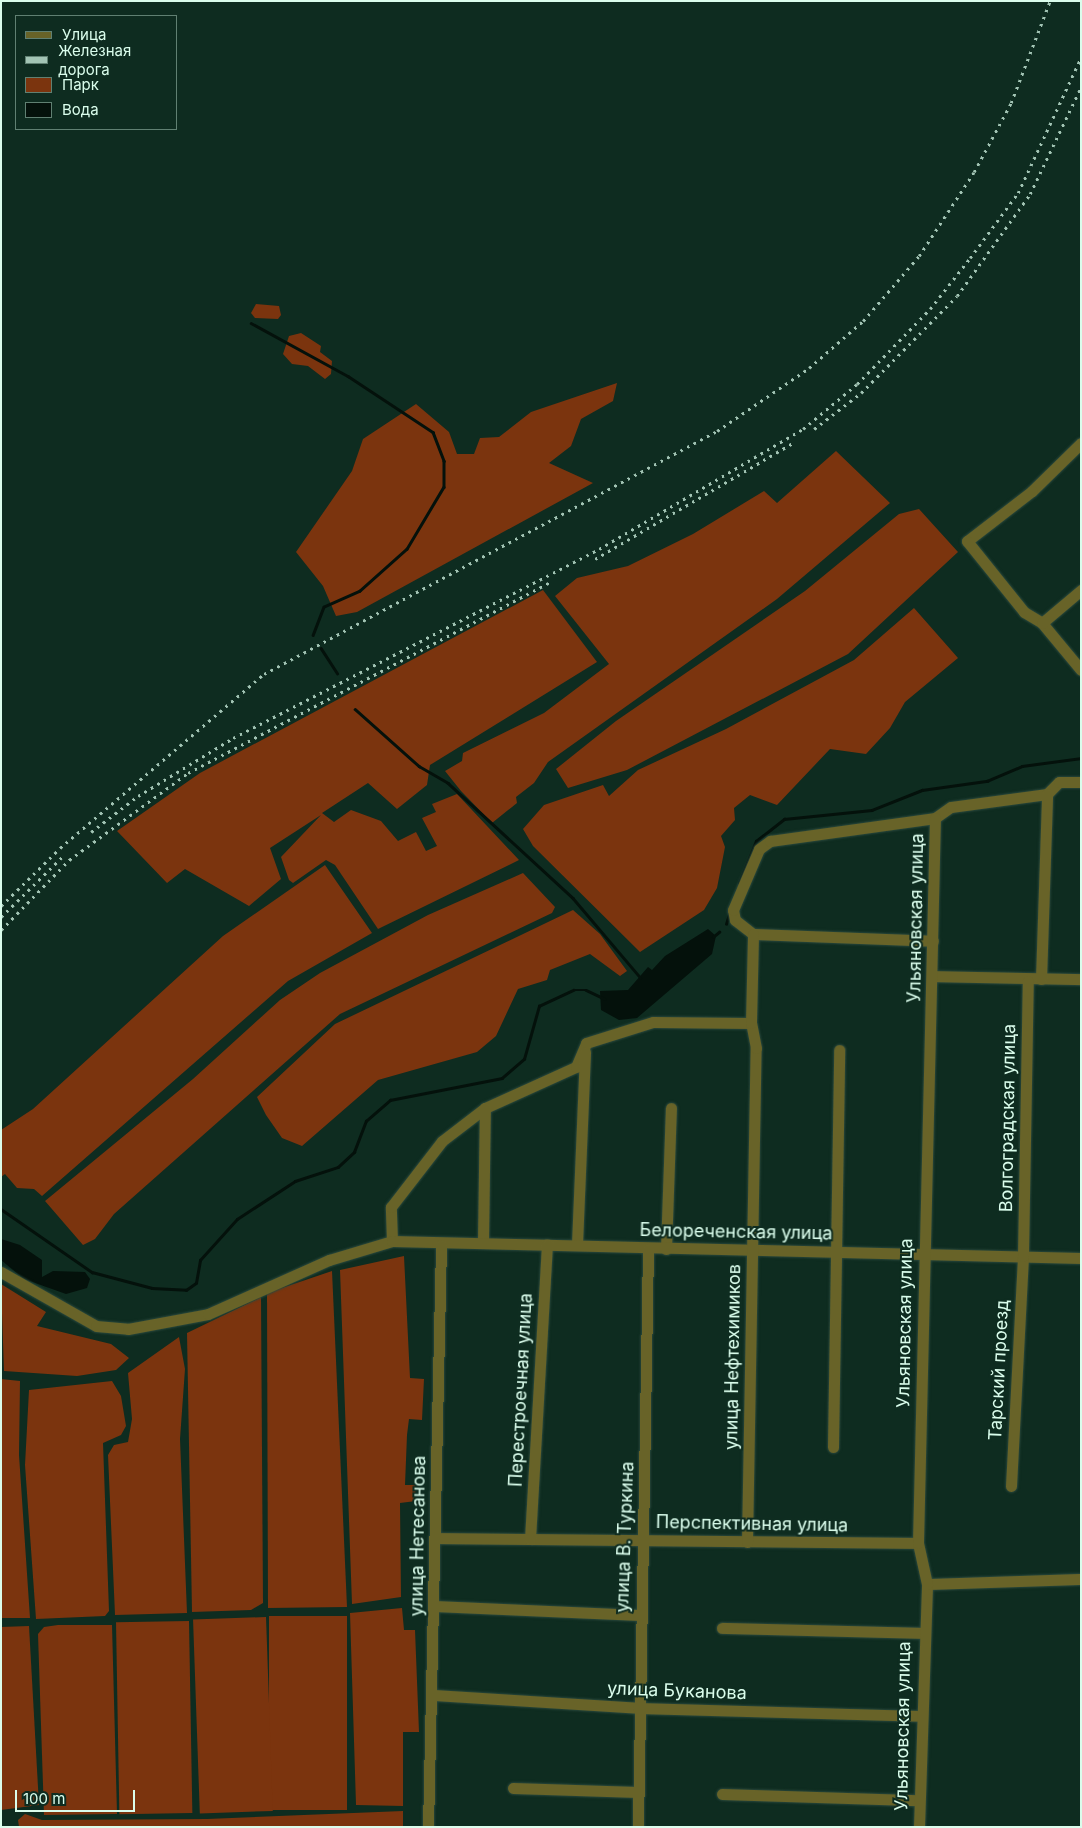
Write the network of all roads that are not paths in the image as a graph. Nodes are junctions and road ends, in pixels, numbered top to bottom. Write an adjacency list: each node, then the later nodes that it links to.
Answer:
1 (1081, 443): 3 (street)
2 (1081, 590): 3 (street)
3 (1042, 623): 4 (street)
4 (1081, 670)
5 (1081, 782): 6 (street)
6 (1047, 794): 7 (street); 11 (street)
7 (935, 818): 8 (street); 9 (street, Ульяновская улица)
8 (753, 934): 9 (street); 14 (street, улица Нефтехимиков)
9 (933, 941): 10 (street, Ульяновская улица)
10 (933, 976): 13 (street); 28 (street, Ульяновская улица)
11 (1042, 979): 12 (street); 13 (street)
12 (1081, 979)
13 (1028, 981): 29 (street, Волгоградская улица)
14 (751, 1023): 15 (street); 26 (street, улица Нефтехимиков)
15 (586, 1043): 17 (street); 22 (street)
16 (839, 1050): 27 (street)
17 (485, 1108): 19 (street); 20 (street)
18 (671, 1108): 25 (street)
19 (392, 1241): 23 (street, Белореченская улица); 31 (street)
20 (483, 1243): 21 (street, Белореченская улица); 23 (street, Белореченская улица)
21 (547, 1244): 22 (street, Белореченская улица); 35 (street, Перестроечная улица)
22 (577, 1244): 24 (street, Белореченская улица)
23 (441, 1245): 34 (street, улица Нетесанова)
24 (648, 1249): 25 (street, Белореченская улица); 36 (street, улица В. Туркина)
25 (666, 1249): 26 (street, Белореченская улица)
26 (752, 1252): 27 (street, Белореченская улица); 37 (street, улица Нефтехимиков)
27 (836, 1252): 28 (street, Белореченская улица); 32 (street)
28 (923, 1254): 29 (street, Белореченская улица); 38 (street, Ульяновская улица)
29 (1023, 1256): 30 (street, Белореченская улица); 33 (street, Тарский проезд)
30 (1081, 1258)
31 (1, 1272)
32 (832, 1447)
33 (1011, 1486)
34 (435, 1538): 35 (street, Перспективная улица); 41 (street, улица Нетесанова)
35 (530, 1539): 36 (street, Перспективная улица)
36 (645, 1540): 37 (street, Перспективная улица); 42 (street, улица В. Туркина)
37 (747, 1542): 38 (street, Перспективная улица)
38 (918, 1543): 40 (street, Ульяновская улица)
39 (1081, 1579): 40 (street)
40 (927, 1584): 44 (street, Ульяновская улица)
41 (434, 1606): 42 (street); 45 (street, улица Нетесанова)
42 (640, 1615): 46 (street, улица В. Туркина)
43 (722, 1628): 44 (street)
44 (922, 1633): 47 (street, Ульяновская улица)
45 (434, 1695): 46 (street, улица Буканова); 52 (street, улица Нетесанова)
46 (638, 1708): 47 (street, улица Буканова); 49 (street, улица В. Туркина)
47 (920, 1716): 51 (street, Ульяновская улица)
48 (513, 1788): 49 (street)
49 (638, 1792): 53 (street, улица В. Туркина)
50 (722, 1794): 51 (street)
51 (918, 1800): 54 (street, Ульяновская улица)
52 (428, 1827)
53 (638, 1827)
54 (919, 1827)

